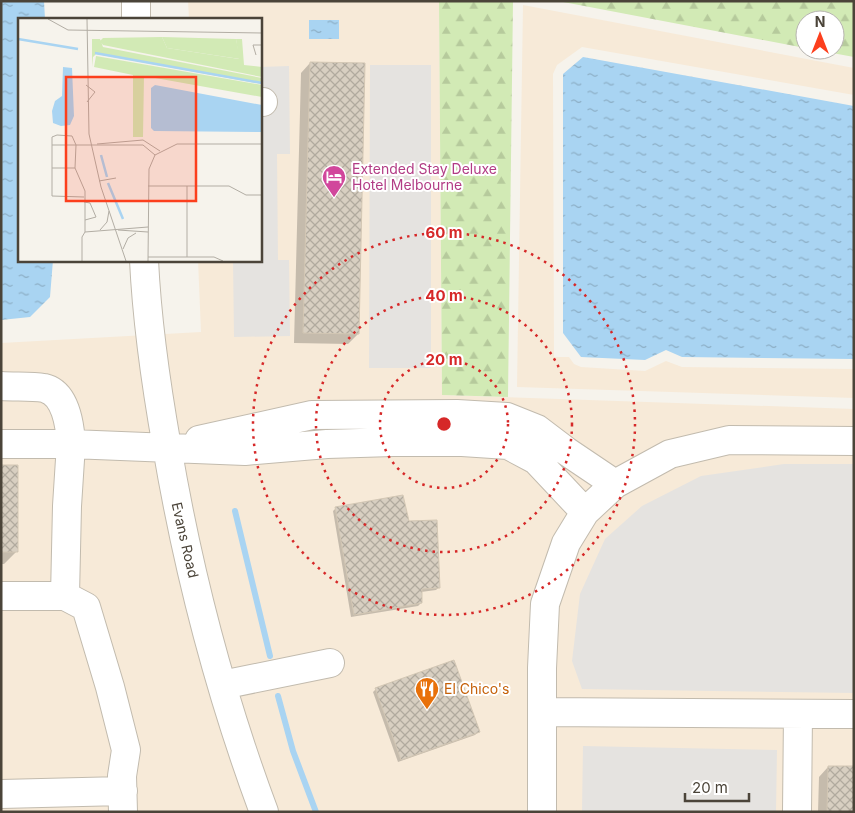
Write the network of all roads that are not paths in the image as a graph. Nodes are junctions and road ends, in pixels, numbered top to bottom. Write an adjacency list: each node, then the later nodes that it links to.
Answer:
1 (136, 1): 2 (street)
2 (136, 18)
3 (144, 261): 8 (street, Evans Road)
4 (1, 386): 7 (street)
5 (854, 441): 9 (street)
6 (1, 444): 7 (street)
7 (71, 444): 8 (street); 12 (street)
8 (167, 447): 9 (street); 10 (street); 14 (street, Evans Road)
9 (615, 484): 10 (street)
10 (585, 512): 15 (street)
11 (1, 596): 12 (street)
12 (65, 596): 19 (street)
13 (330, 663): 14 (street)
14 (222, 685): 20 (street, Evans Road)
15 (542, 712): 16 (street); 21 (street)
16 (798, 714): 17 (street); 22 (street)
17 (854, 714)
18 (1, 794): 19 (street)
19 (123, 801)
20 (264, 812)
21 (542, 812)
22 (797, 812)

